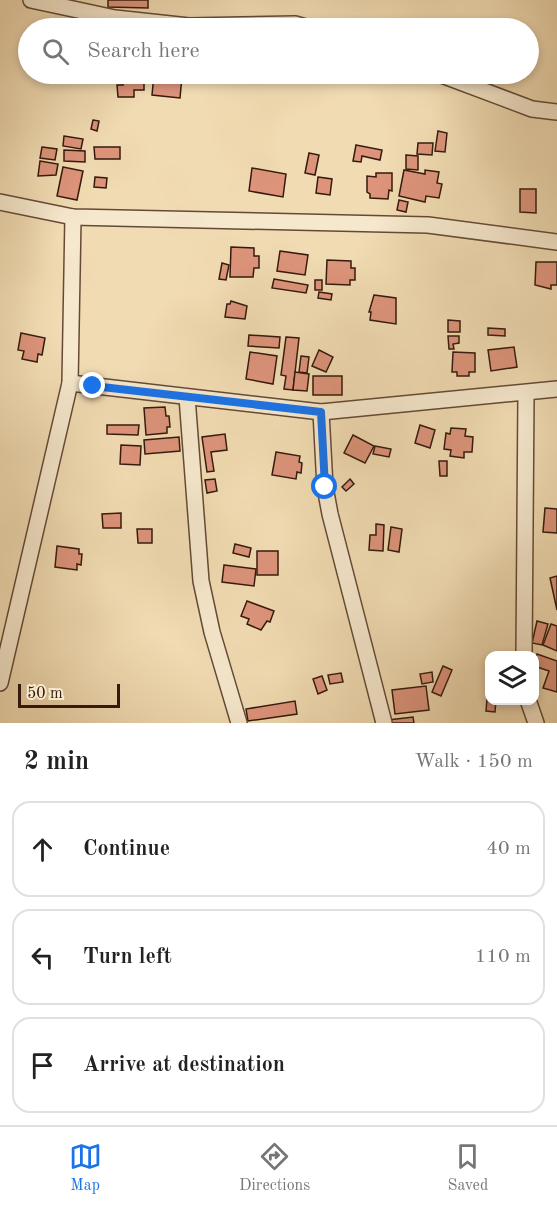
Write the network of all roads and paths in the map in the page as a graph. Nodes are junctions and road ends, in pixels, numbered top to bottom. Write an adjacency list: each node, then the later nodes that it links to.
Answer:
1 (31, 0): 2 (street)
2 (120, 18)
3 (466, 84): 4 (street)
4 (557, 112)
5 (0, 202): 6 (street)
6 (73, 218): 7 (street); 8 (street)
7 (557, 242)
8 (69, 383): 11 (street); 14 (street)
9 (557, 389): 10 (street)
10 (526, 394): 12 (street); 13 (street)
11 (187, 397): 12 (street); 16 (street)
12 (321, 412): 17 (street)
13 (524, 651)
14 (0, 683)
15 (530, 705): 18 (street)
16 (239, 723)
17 (384, 723)
18 (536, 723)

